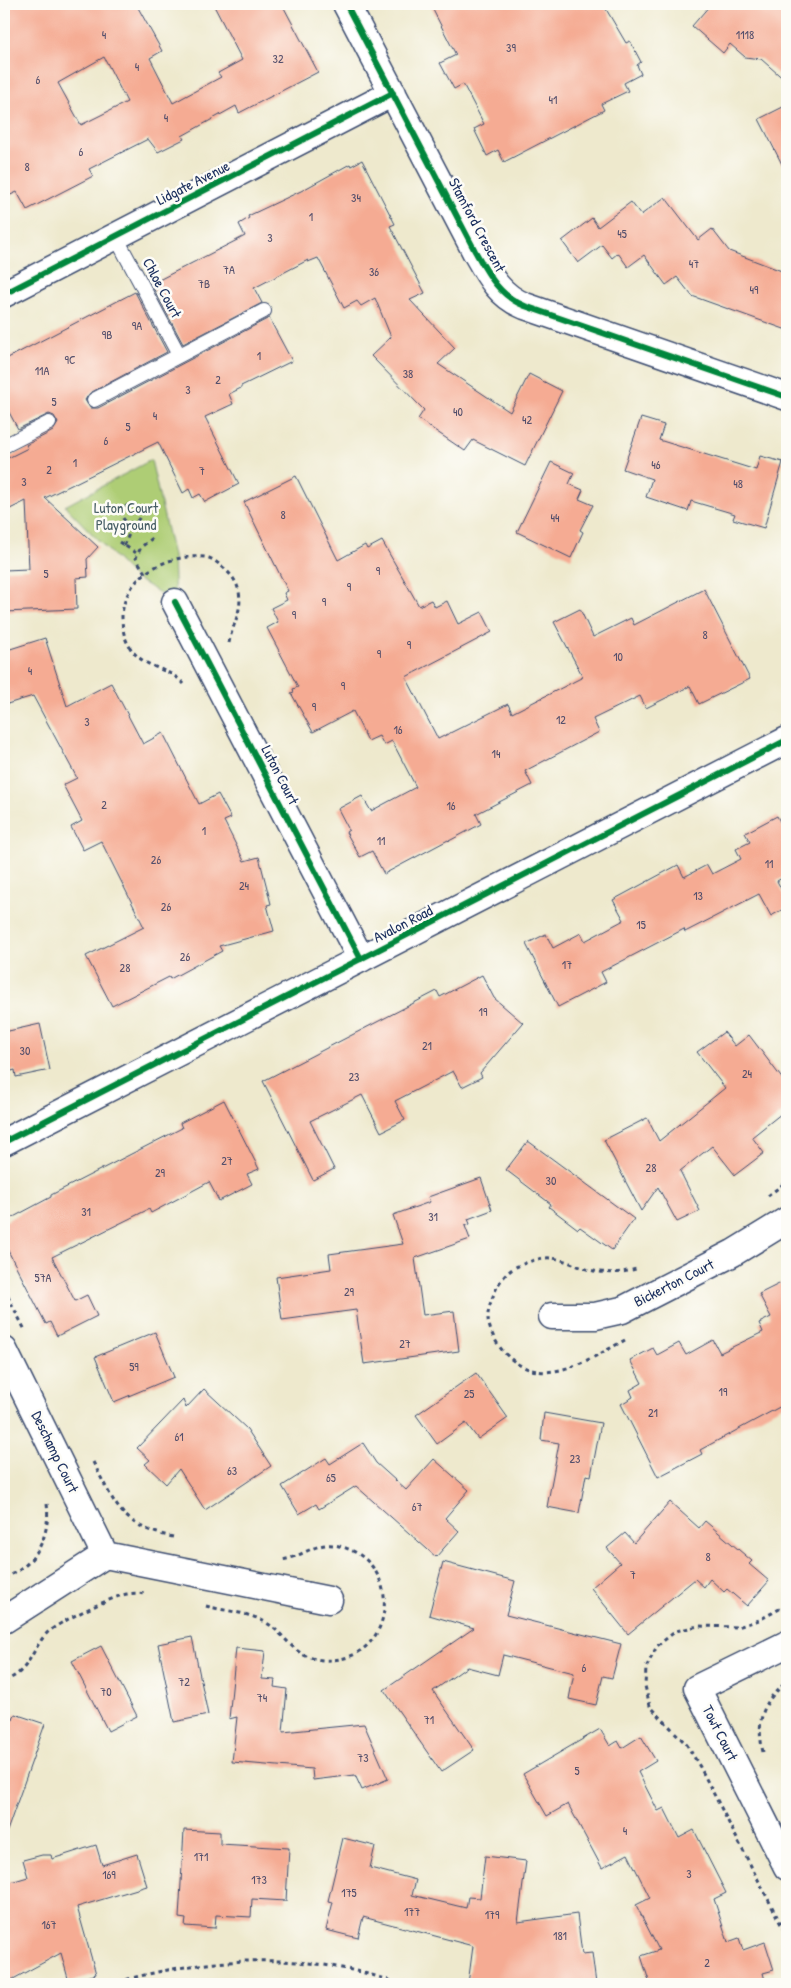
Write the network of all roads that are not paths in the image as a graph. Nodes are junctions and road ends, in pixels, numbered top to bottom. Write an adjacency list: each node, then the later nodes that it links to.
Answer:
1 (346, 4): 2 (street, Stamford Crescent)
2 (393, 93): 3 (street, Lidgate Avenue); 7 (street, Stamford Crescent)
3 (116, 237): 4 (street, Lidgate Avenue); 6 (lane, Chloe Court)
4 (4, 294)
5 (264, 311): 6 (lane)
6 (179, 355): 8 (lane)
7 (787, 397)
8 (94, 400)
9 (49, 422): 10 (lane)
10 (4, 446)
11 (175, 602): 13 (street, Luton Court)
12 (787, 740): 13 (street, Avalon Road)
13 (361, 960): 14 (street, Avalon Road)
14 (4, 1142)
15 (787, 1220): 16 (street, Bickerton Court)
16 (552, 1316)
17 (4, 1350): 18 (street, Deschamp Court)
18 (105, 1555): 19 (street); 20 (street)
19 (329, 1600)
20 (4, 1620)
21 (787, 1644): 22 (street, Towt Court)
22 (787, 1867)

